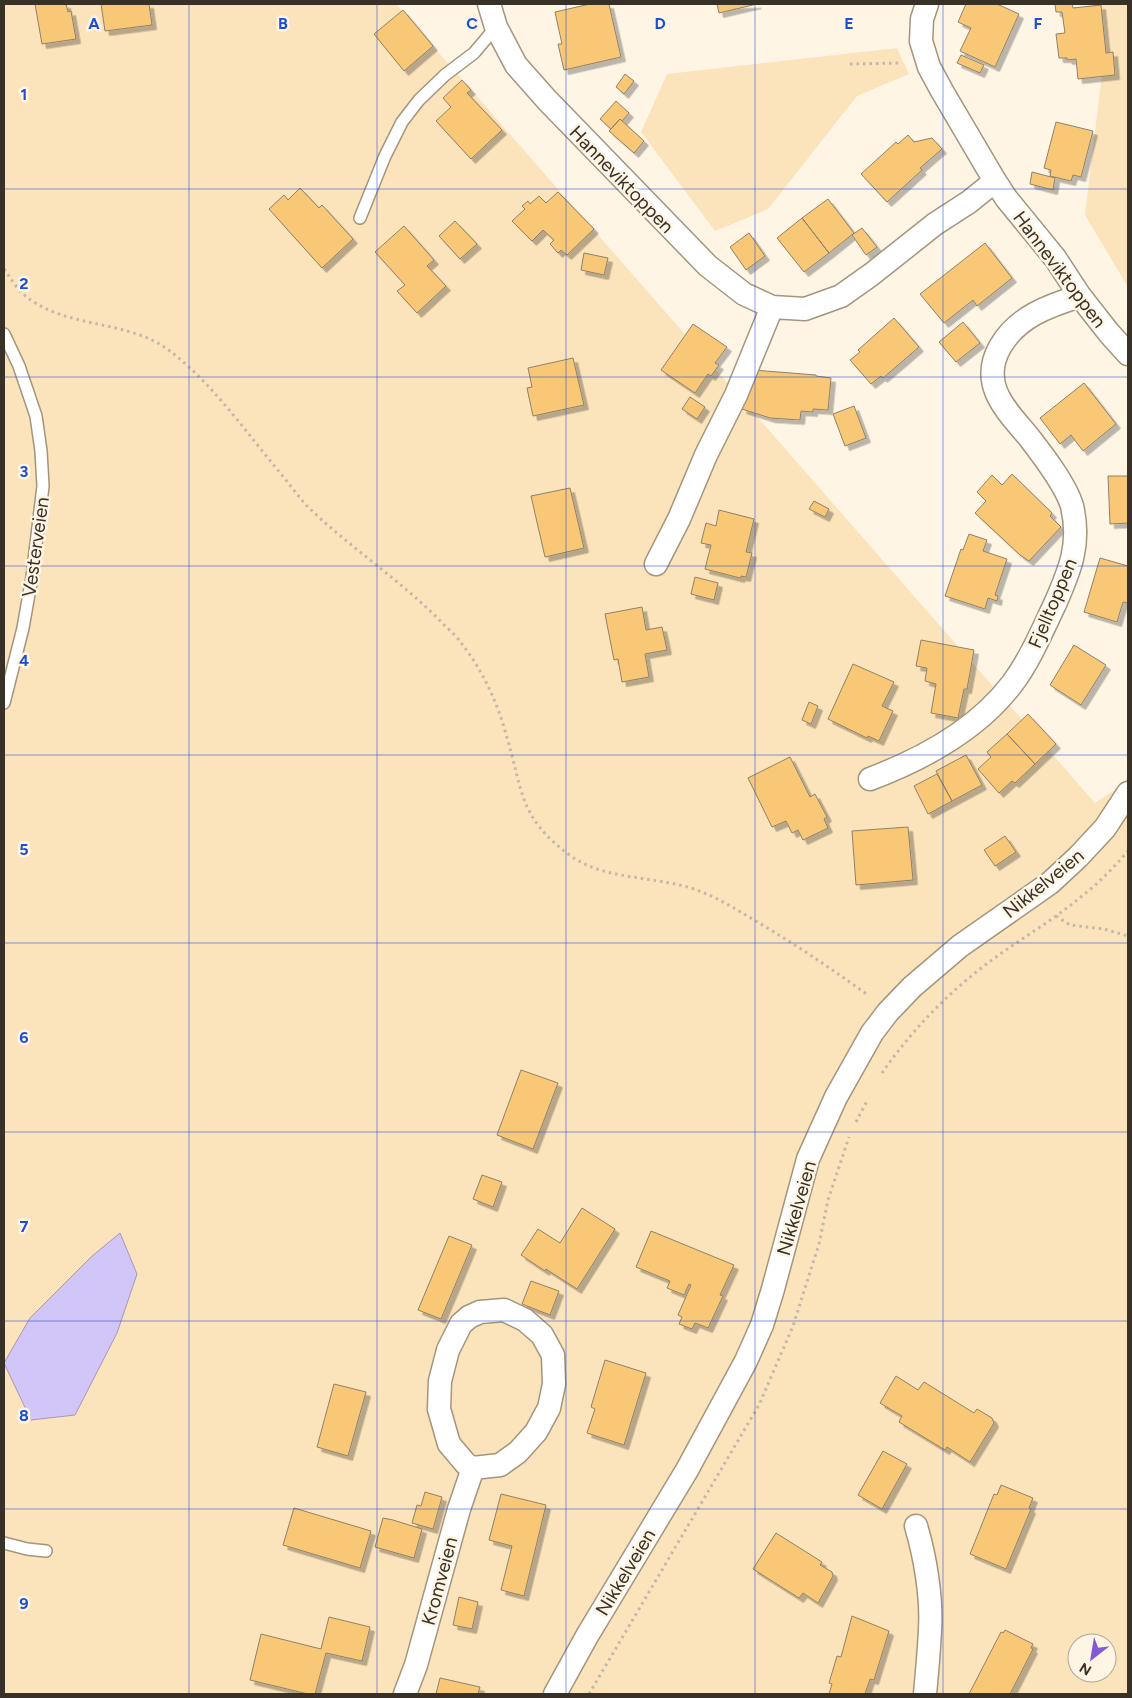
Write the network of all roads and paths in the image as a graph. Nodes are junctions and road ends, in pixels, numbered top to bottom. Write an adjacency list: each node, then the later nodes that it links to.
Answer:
1 (490, 4): 3 (street, Hanneviktoppen)
2 (926, 4): 5 (street, Hanneviktoppen)
3 (496, 27): 7 (lane); 10 (street, Hanneviktoppen)
4 (850, 64): 5 (path)
5 (929, 67): 6 (street, Hanneviktoppen)
6 (995, 181): 9 (street, Hanneviktoppen); 10 (street, Hanneviktoppen)
7 (360, 218)
8 (4, 269): 20 (path)
9 (1080, 296): 12 (street, Hanneviktoppen); 15 (street, Fjelltoppen)
10 (772, 307): 13 (street)
11 (4, 334): 14 (lane, Vesterveien)
12 (1128, 354)
13 (656, 564)
14 (4, 704)
15 (870, 779)
16 (1128, 793): 30 (street, Nikkelveien)
17 (1128, 851): 18 (path)
18 (1056, 916): 19 (path); 21 (path)
19 (1128, 936)
20 (870, 997)
21 (878, 1079)
22 (870, 1095): 23 (path)
23 (854, 1126)
24 (850, 1134): 31 (path)
25 (473, 1468): 25 (street); 29 (street, Kromveien)
26 (916, 1526): 32 (street)
27 (4, 1543): 28 (lane)
28 (46, 1551)
29 (405, 1694)
30 (555, 1694)
31 (589, 1694)
32 (925, 1694)

